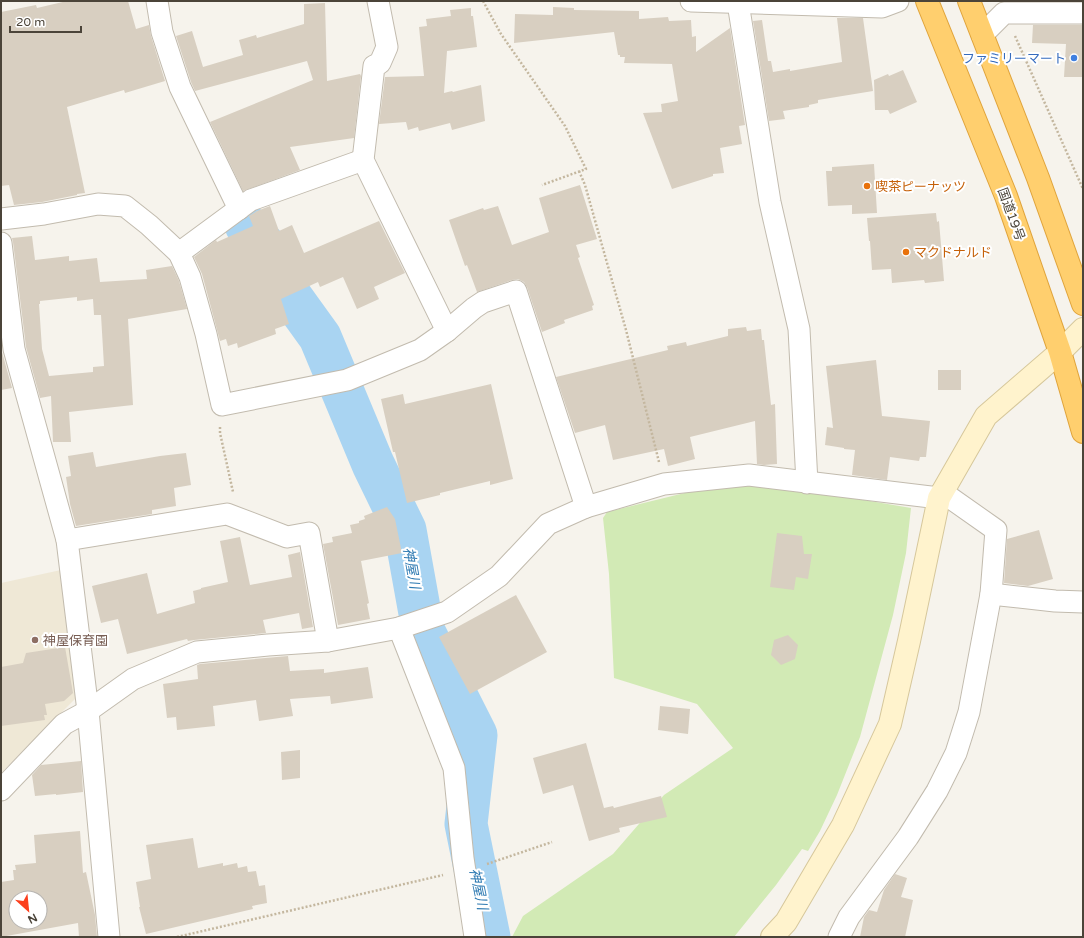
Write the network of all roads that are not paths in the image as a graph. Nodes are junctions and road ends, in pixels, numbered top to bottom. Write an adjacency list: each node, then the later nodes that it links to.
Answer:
1 (157, 1): 11 (street)
2 (378, 1): 10 (street)
3 (691, 1): 7 (street)
4 (898, 1): 7 (street)
5 (927, 1): 18 (highway, 国道19号)
6 (968, 1): 9 (highway)
7 (738, 3): 20 (street)
8 (1083, 12): 9 (street)
9 (982, 35): 15 (highway)
10 (363, 160): 11 (street); 17 (street)
11 (239, 209): 14 (street)
12 (1, 219): 14 (street)
13 (1, 243): 23 (street)
14 (179, 253): 17 (street)
15 (1083, 304)
16 (1083, 329): 18 (street)
17 (447, 331): 22 (street)
18 (1060, 352): 19 (highway, 国道19号); 21 (street)
19 (1083, 432)
20 (807, 483): 21 (street); 22 (street)
21 (940, 495): 24 (street); 32 (street)
22 (586, 507): 26 (street)
23 (67, 540): 27 (street); 28 (street)
24 (991, 594): 25 (street); 33 (street)
25 (1083, 602)
26 (399, 628): 27 (street); 31 (street)
27 (328, 641): 28 (street)
28 (88, 711): 29 (street); 30 (street)
29 (1, 790)
30 (109, 937)
31 (475, 937)
32 (772, 937)
33 (839, 937)

